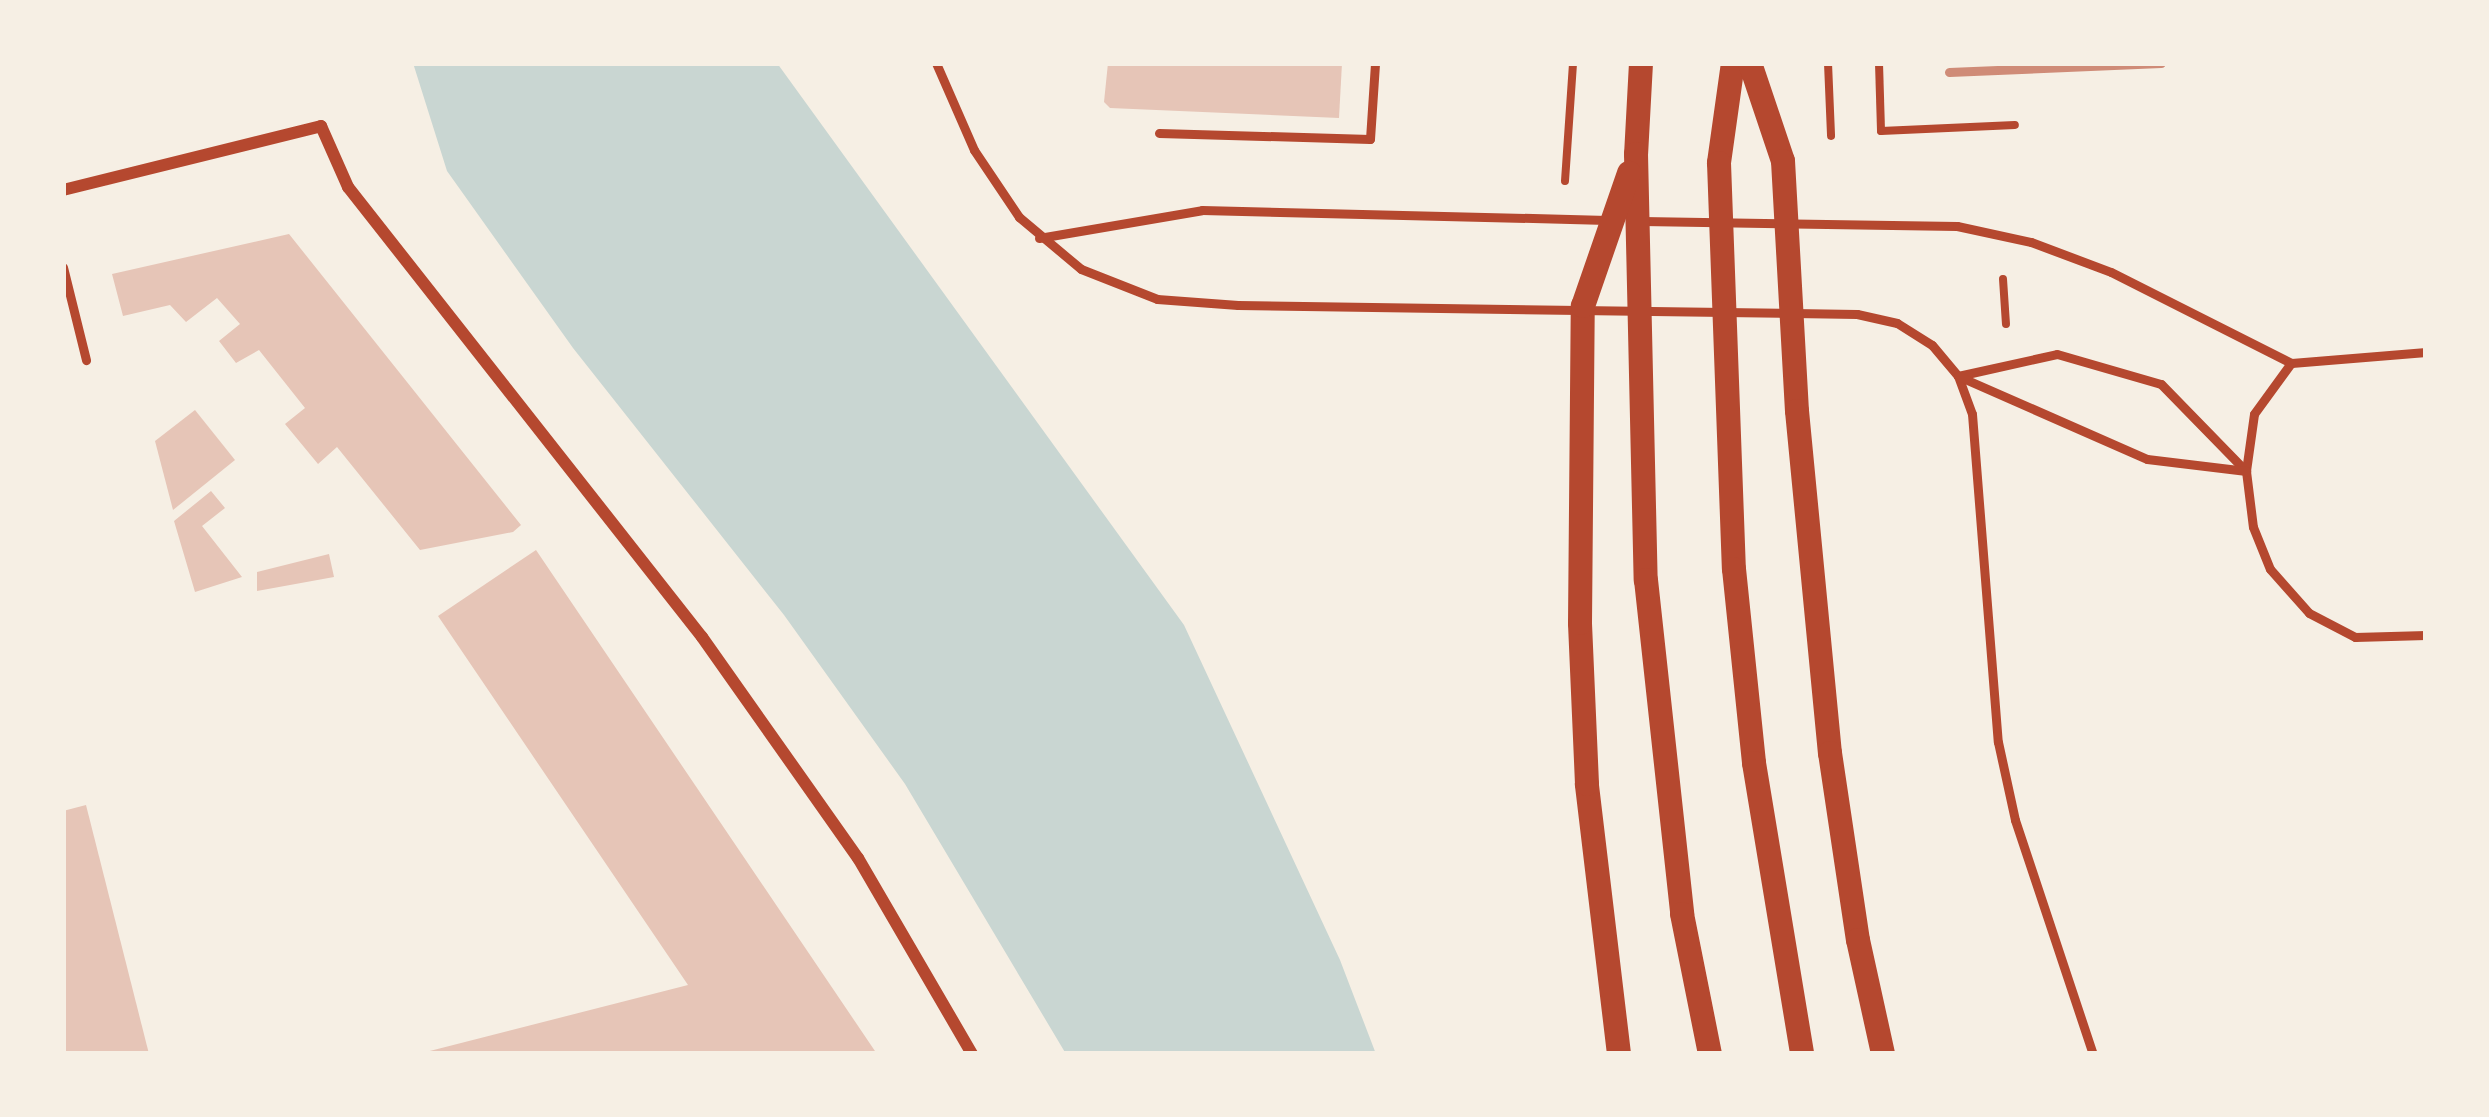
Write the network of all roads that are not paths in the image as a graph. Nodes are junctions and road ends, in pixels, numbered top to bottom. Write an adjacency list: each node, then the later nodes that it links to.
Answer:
1 (936, 63): 9 (lane)
2 (1375, 63): 6 (lane)
3 (1641, 63): 7 (main road)
4 (1733, 63): 20 (main road)
5 (1750, 63): 21 (main road)
6 (1159, 134)
7 (1636, 154): 18 (main road); 19 (main road)
8 (63, 190): 17 (street)
9 (1039, 238): 13 (lane); 14 (lane)
10 (63, 267): 12 (lane)
11 (2426, 352): 13 (lane)
12 (86, 360)
13 (2291, 363): 15 (lane)
14 (1958, 376): 15 (lane); 15 (lane); 22 (lane)
15 (2246, 471): 16 (lane)
16 (2426, 634)
17 (972, 1054)
18 (1619, 1054)
19 (1710, 1054)
20 (1802, 1054)
21 (1883, 1054)
22 (2093, 1054)

